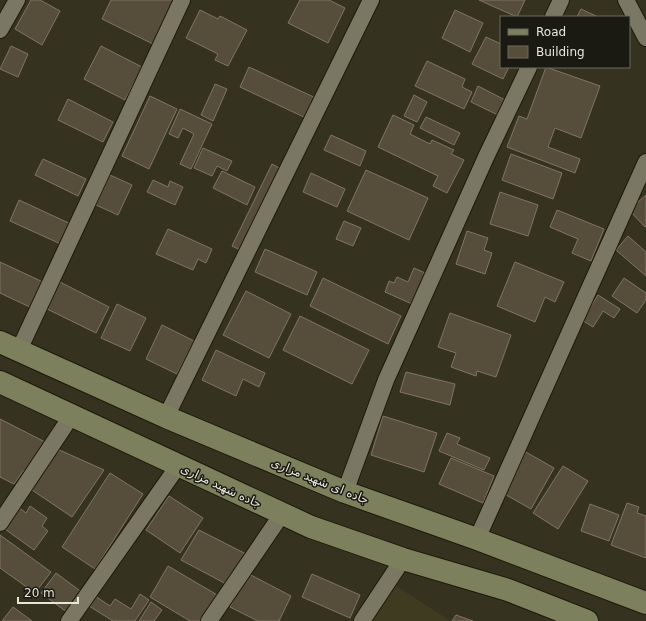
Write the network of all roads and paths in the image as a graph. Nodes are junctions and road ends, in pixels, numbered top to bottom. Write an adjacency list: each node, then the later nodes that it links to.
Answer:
1 (16, 0): 7 (street)
2 (182, 0): 11 (street)
3 (371, 0): 14 (street)
4 (561, 0): 6 (street)
5 (626, 0): 8 (street)
6 (553, 16)
7 (0, 30)
8 (646, 38)
9 (529, 68): 16 (street)
10 (646, 162): 19 (street)
11 (9, 346): 14 (main road, جاده ای شهید مزاری)
12 (0, 382): 13 (main road, جاده شهید مزاری)
13 (72, 415): 15 (main road, جاده شهید مزاری); 18 (street)
14 (166, 417): 16 (main road, جاده ای شهید مزاری)
15 (178, 466): 17 (main road, جاده شهید مزاری); 23 (street)
16 (345, 492): 19 (main road, جاده ای شهید مزاری)
17 (282, 514): 20 (main road, جاده شهید مزاری); 24 (street)
18 (0, 523)
19 (477, 539): 21 (main road, جاده ای شهید مزاری)
20 (403, 559): 22 (main road, جاده شهید مزاری); 25 (street)
21 (646, 603)
22 (552, 615): 26 (main road)
23 (69, 621)
24 (209, 621)
25 (362, 621)
26 (587, 621)

